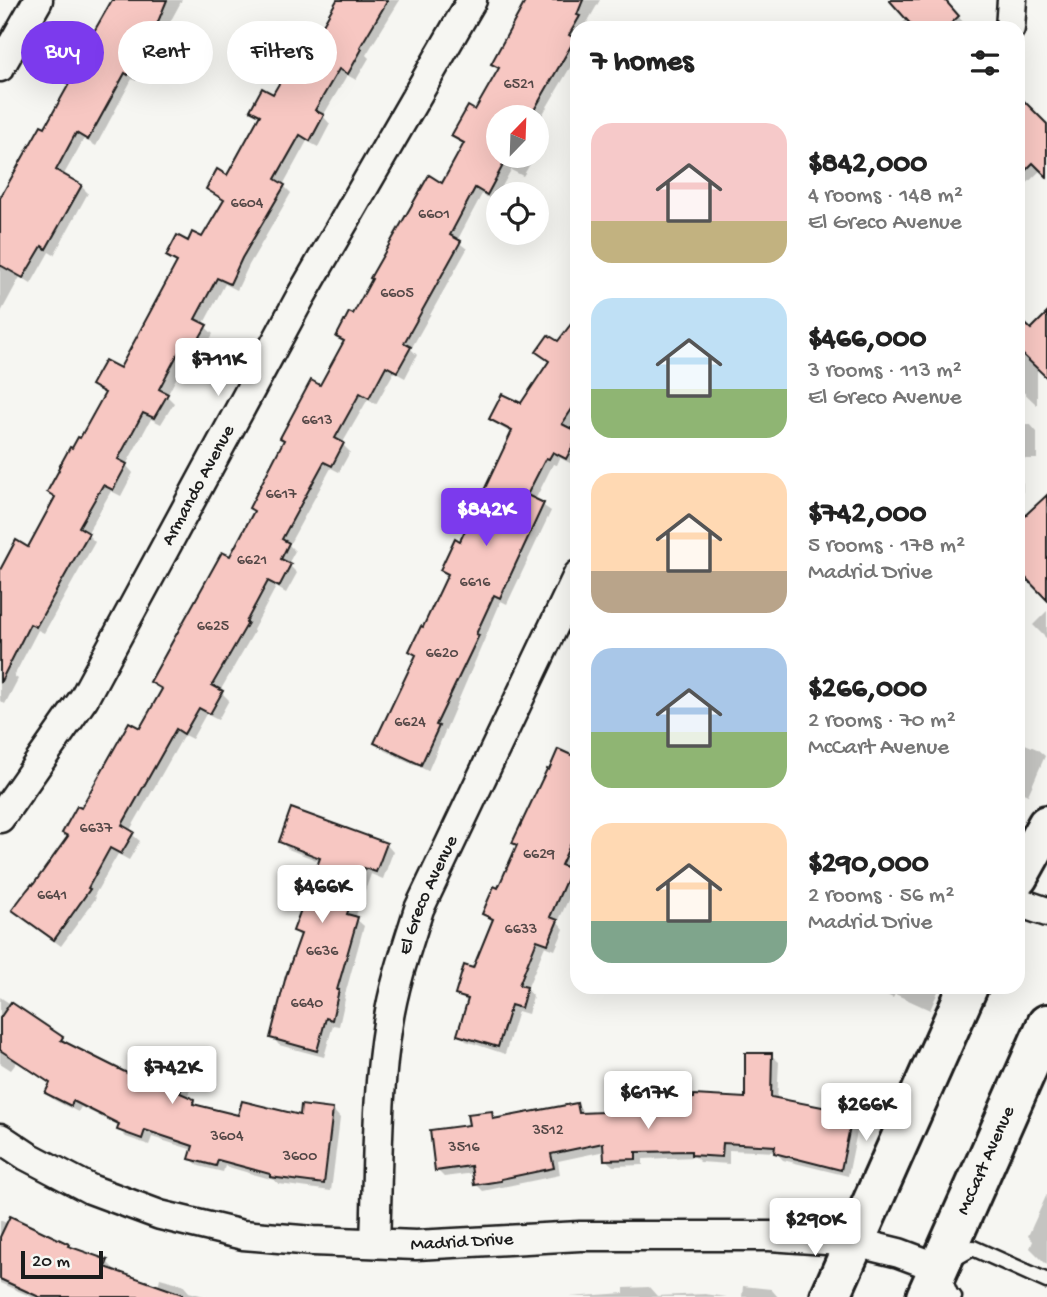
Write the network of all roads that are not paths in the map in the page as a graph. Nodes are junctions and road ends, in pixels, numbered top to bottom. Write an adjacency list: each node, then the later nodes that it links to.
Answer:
1 (38, 0): 5 (street)
2 (472, 0): 7 (street, Armando Avenue)
3 (1012, 0): 4 (street)
4 (1010, 21)
5 (0, 67)
6 (570, 592): 15 (street, El Greco Avenue)
7 (0, 818)
8 (1047, 825): 9 (main road)
9 (1025, 864)
10 (1025, 904): 11 (street)
11 (1047, 912)
12 (965, 994): 16 (main road)
13 (1047, 1024): 18 (main road, McCart Avenue)
14 (0, 1138): 15 (street, Madrid Drive)
15 (375, 1242): 16 (street, Madrid Drive)
16 (854, 1242): 18 (street, Madrid Drive); 19 (main road)
17 (1047, 1281): 18 (lane)
18 (940, 1287)
19 (830, 1297)

